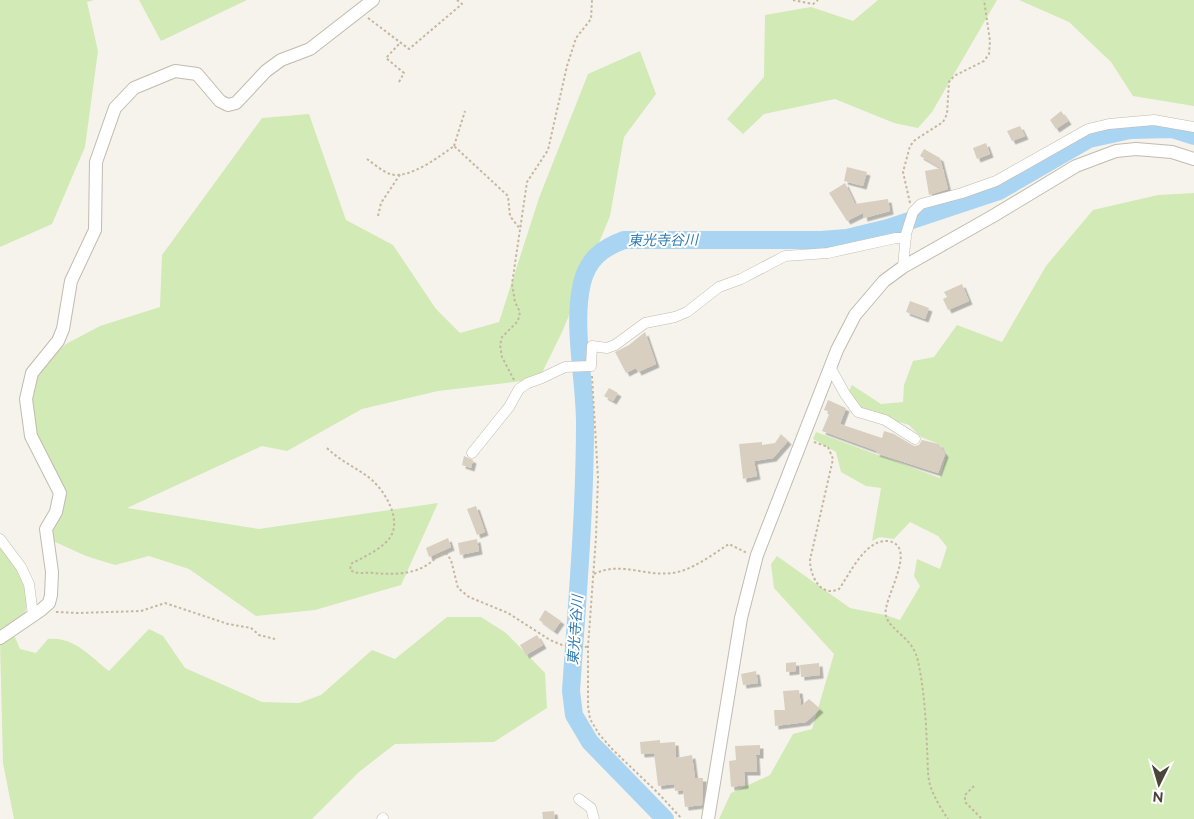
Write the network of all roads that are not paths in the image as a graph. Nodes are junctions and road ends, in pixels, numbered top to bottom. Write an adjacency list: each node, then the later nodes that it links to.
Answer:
1 (373, 0): 10 (street)
2 (1194, 127): 4 (street)
3 (1194, 159): 5 (street)
4 (906, 236): 5 (street); 8 (street)
5 (903, 267): 6 (street)
6 (830, 367): 7 (street); 14 (street)
7 (915, 439)
8 (472, 453)
9 (0, 539): 10 (street)
10 (37, 612): 11 (street)
11 (0, 638)
12 (579, 799): 13 (street)
13 (594, 819)
14 (708, 819)

